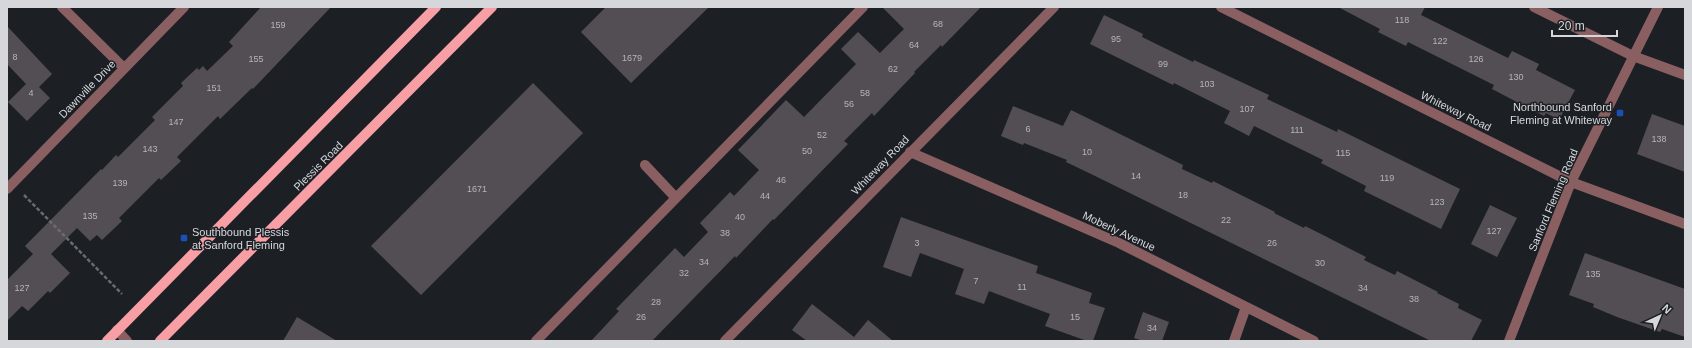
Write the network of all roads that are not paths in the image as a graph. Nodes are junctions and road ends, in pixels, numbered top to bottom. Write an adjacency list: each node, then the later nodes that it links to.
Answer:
1 (62, 7): 11 (street)
2 (184, 7): 11 (street, Dawnville Drive)
3 (436, 7): 20 (main road)
4 (492, 7): 23 (main road, Plessis Road)
5 (863, 7): 17 (street)
6 (1054, 7): 13 (street, Whiteway Road)
7 (1220, 7): 15 (street, Whiteway Road)
8 (1534, 7): 10 (street)
9 (1658, 7): 10 (street, Sanford Fleming Road)
10 (1633, 56): 12 (street); 15 (street, Sanford Fleming Road)
11 (124, 68): 16 (street, Dawnville Drive)
12 (1685, 75)
13 (910, 152): 19 (street, Moberly Avenue); 25 (street, Whiteway Road)
14 (645, 165): 17 (street)
15 (1571, 182): 18 (street, Whiteway Road); 28 (street, Sanford Fleming Road)
16 (9, 186)
17 (676, 198): 24 (street)
18 (1685, 224)
19 (1246, 307): 26 (street); 27 (street, Moberly Avenue)
20 (118, 330): 21 (main road); 22 (street)
21 (107, 341)
22 (127, 341)
23 (160, 341)
24 (536, 341)
25 (725, 341)
26 (1234, 341)
27 (1314, 341)
28 (1509, 341)

